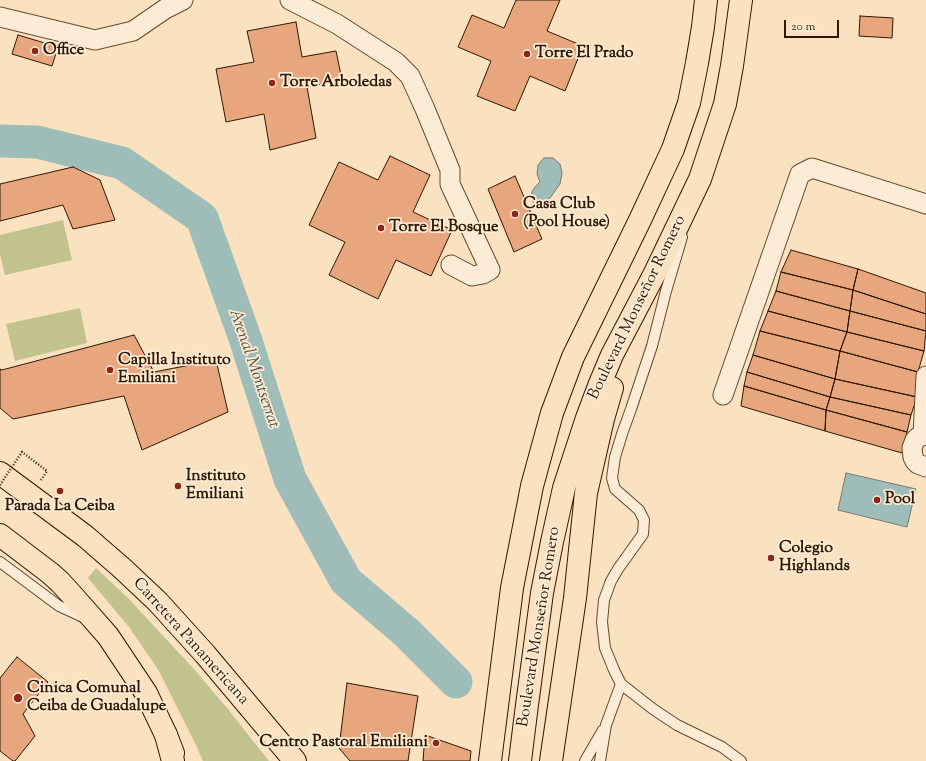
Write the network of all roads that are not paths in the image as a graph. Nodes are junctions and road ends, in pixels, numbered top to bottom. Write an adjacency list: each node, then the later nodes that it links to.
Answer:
1 (183, 0): 5 (street)
2 (290, 0): 8 (street)
3 (706, 0): 24 (main road, Boulevard Monseñor Romero)
4 (741, 0): 6 (main road, Boulevard Monseñor Romero)
5 (0, 17)
6 (700, 179): 9 (main road, Boulevard Monseñor Romero); 18 (lane)
7 (926, 204): 11 (street)
8 (451, 265)
9 (636, 310): 25 (main road, Boulevard Monseñor Romero); 26 (main road)
10 (926, 376): 12 (street)
11 (723, 395)
12 (924, 435): 13 (street)
13 (926, 467)
14 (0, 473): 23 (main road, Carretera Panamericana)
15 (0, 535): 17 (main road)
16 (0, 562): 17 (lane)
17 (96, 622): 20 (main road)
18 (621, 684): 19 (lane); 29 (lane)
19 (606, 726): 27 (lane); 28 (lane)
20 (166, 735): 21 (main road); 22 (main road)
21 (173, 761)
22 (177, 761)
23 (295, 761)
24 (490, 761)
25 (520, 761)
26 (551, 761)
27 (585, 761)
28 (600, 761)
29 (741, 761)

